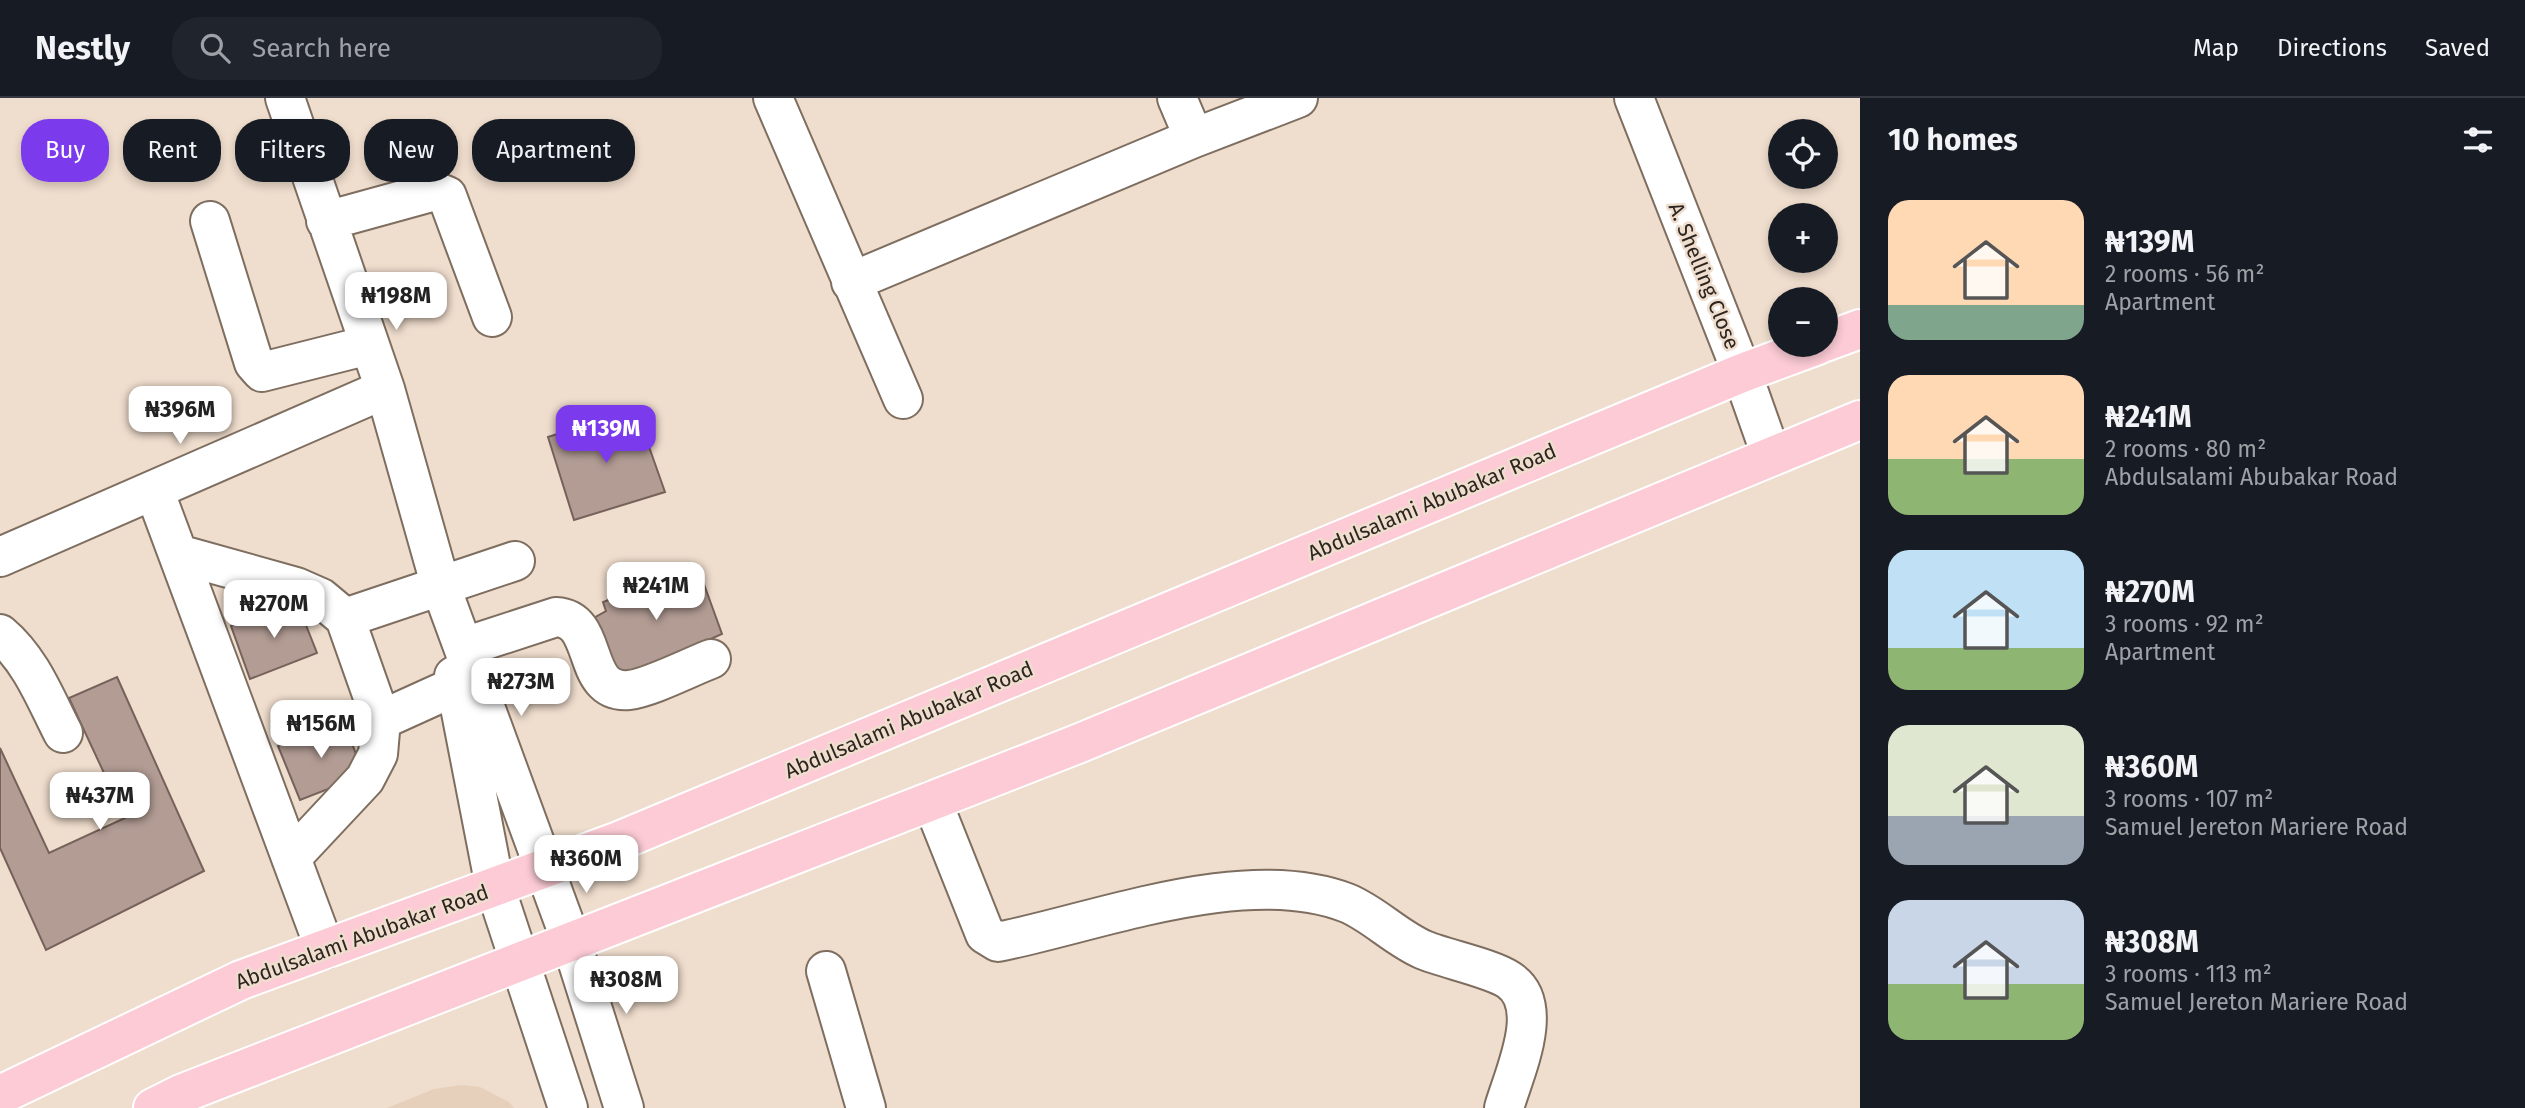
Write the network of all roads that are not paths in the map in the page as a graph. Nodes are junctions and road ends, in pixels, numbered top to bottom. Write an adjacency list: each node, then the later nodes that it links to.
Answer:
1 (285, 98): 8 (street)
2 (773, 98): 9 (street)
3 (1177, 98): 6 (street)
4 (1298, 98): 6 (street)
5 (1634, 98): 15 (street, A. Shelling Close)
6 (1194, 138): 9 (street)
7 (210, 221): 13 (street)
8 (326, 222): 10 (street); 13 (street)
9 (851, 282): 17 (street)
10 (492, 317)
11 (1860, 329): 12 (main road)
12 (1838, 337)
13 (369, 345): 16 (street)
14 (1785, 357): 15 (main road, Abdulsalami Abubakar Road)
15 (1742, 373): 19 (street, A. Shelling Close); 34 (main road, Abdulsalami Abubakar Road)
16 (384, 389): 20 (street); 24 (street)
17 (903, 399)
18 (1860, 420): 19 (main road)
19 (1771, 455): 32 (main road)
20 (154, 490): 21 (street); 22 (street)
21 (178, 554): 25 (street); 33 (street)
22 (0, 557)
23 (515, 561): 24 (street)
24 (441, 587): 25 (street); 27 (street); 29 (street)
25 (345, 618): 30 (street)
26 (0, 634): 31 (street)
27 (464, 647): 28 (street); 34 (street)
28 (711, 659)
29 (456, 686): 30 (street); 35 (street)
30 (381, 720): 33 (street)
31 (63, 733)
32 (932, 801): 36 (main road); 46 (street)
33 (291, 858): 37 (street)
34 (545, 870): 35 (main road, Abdulsalami Abubakar Road); 36 (street)
35 (495, 887): 37 (main road, Abdulsalami Abubakar Road); 38 (street)
36 (571, 941): 38 (main road); 44 (street)
37 (325, 949): 40 (main road, Abdulsalami Abubakar Road)
38 (520, 959): 41 (main road); 43 (street)
39 (826, 971): 45 (street)
40 (0, 1095)
41 (194, 1099): 42 (main road)
42 (153, 1108)
43 (568, 1108)
44 (624, 1108)
45 (866, 1108)
46 (1504, 1108)

